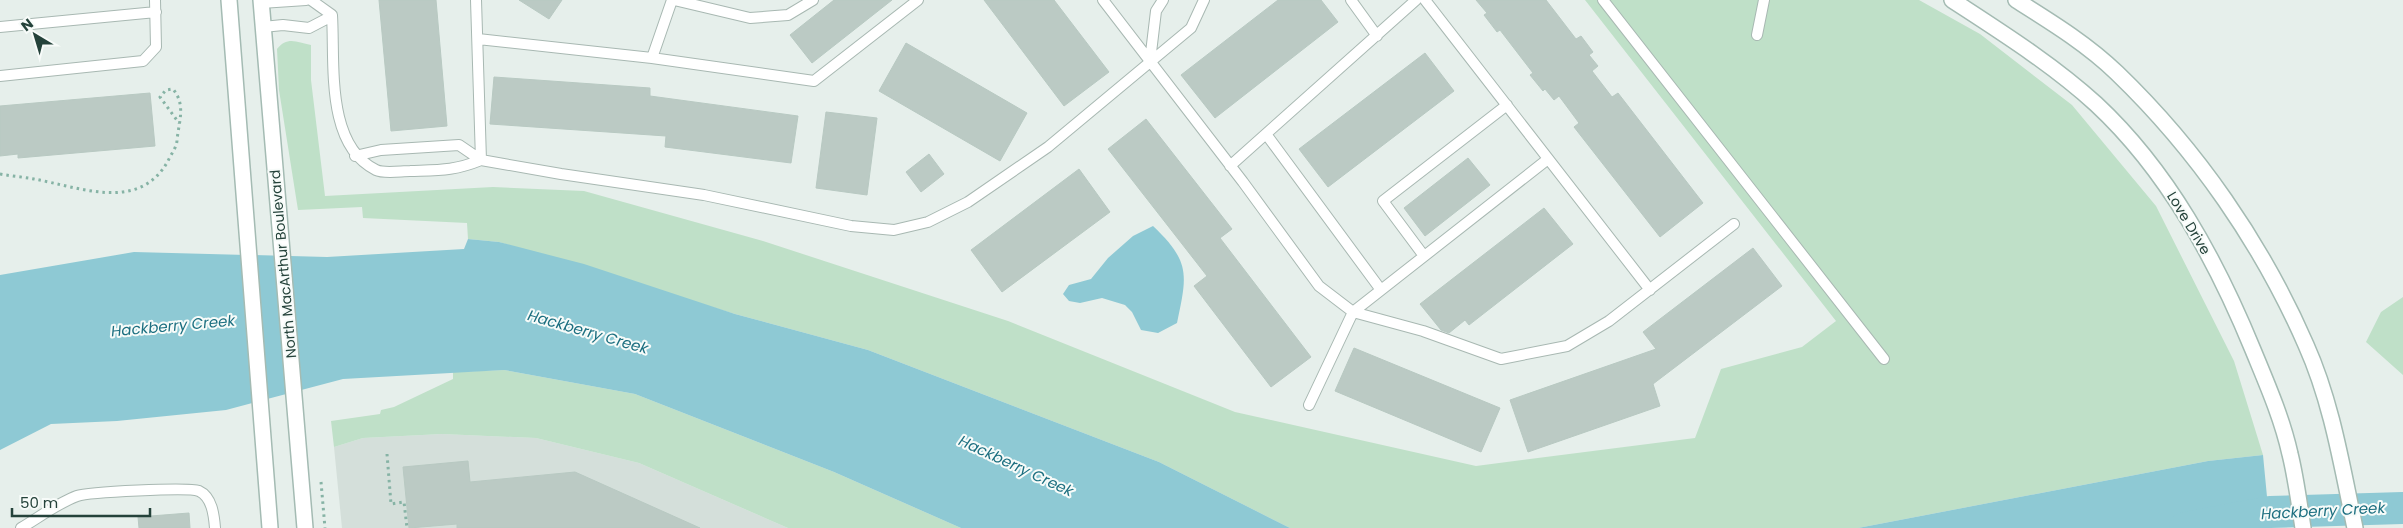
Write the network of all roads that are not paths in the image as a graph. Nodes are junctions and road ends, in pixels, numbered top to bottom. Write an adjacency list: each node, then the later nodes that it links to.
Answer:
1 (156, 0): 20 (lane)
2 (229, 0): 45 (street)
3 (306, 0): 19 (lane)
4 (311, 0): 21 (lane)
5 (476, 0): 26 (lane)
6 (673, 0): 7 (lane); 27 (lane)
7 (813, 0)
8 (918, 0): 27 (lane)
9 (1103, 0): 28 (lane)
10 (1163, 0): 28 (lane)
11 (1204, 0): 28 (lane)
12 (1351, 0): 25 (lane)
13 (1416, 0): 25 (lane)
14 (1425, 0): 30 (lane)
15 (1603, 0): 41 (lane)
16 (1764, 0): 24 (lane)
17 (1952, 0): 47 (street, Love Drive)
18 (2016, 0): 48 (street)
19 (261, 2): 23 (street, North MacArthur Boulevard)
20 (156, 12): 22 (lane); 29 (lane)
21 (332, 16): 23 (lane); 32 (lane)
22 (0, 26)
23 (263, 27): 46 (street, North MacArthur Boulevard)
24 (1757, 35)
25 (1377, 36): 31 (lane)
26 (478, 40): 27 (lane); 34 (lane)
27 (652, 58)
28 (1150, 61): 34 (lane); 35 (lane)
29 (0, 76)
30 (1507, 105): 33 (lane); 37 (lane)
31 (1266, 134): 35 (lane); 38 (lane)
32 (355, 156): 34 (lane); 34 (lane)
33 (1548, 159): 37 (lane); 39 (lane)
34 (481, 160)
35 (1230, 166): 40 (lane)
36 (1734, 224): 39 (lane)
37 (1424, 256): 38 (lane)
38 (1380, 290): 40 (lane)
39 (1650, 290): 40 (lane)
40 (1353, 312): 42 (lane)
41 (1884, 359)
42 (1309, 406)
43 (20, 528): 44 (lane)
44 (215, 528)
45 (270, 528)
46 (304, 528)
47 (2303, 528)
48 (2355, 528)

